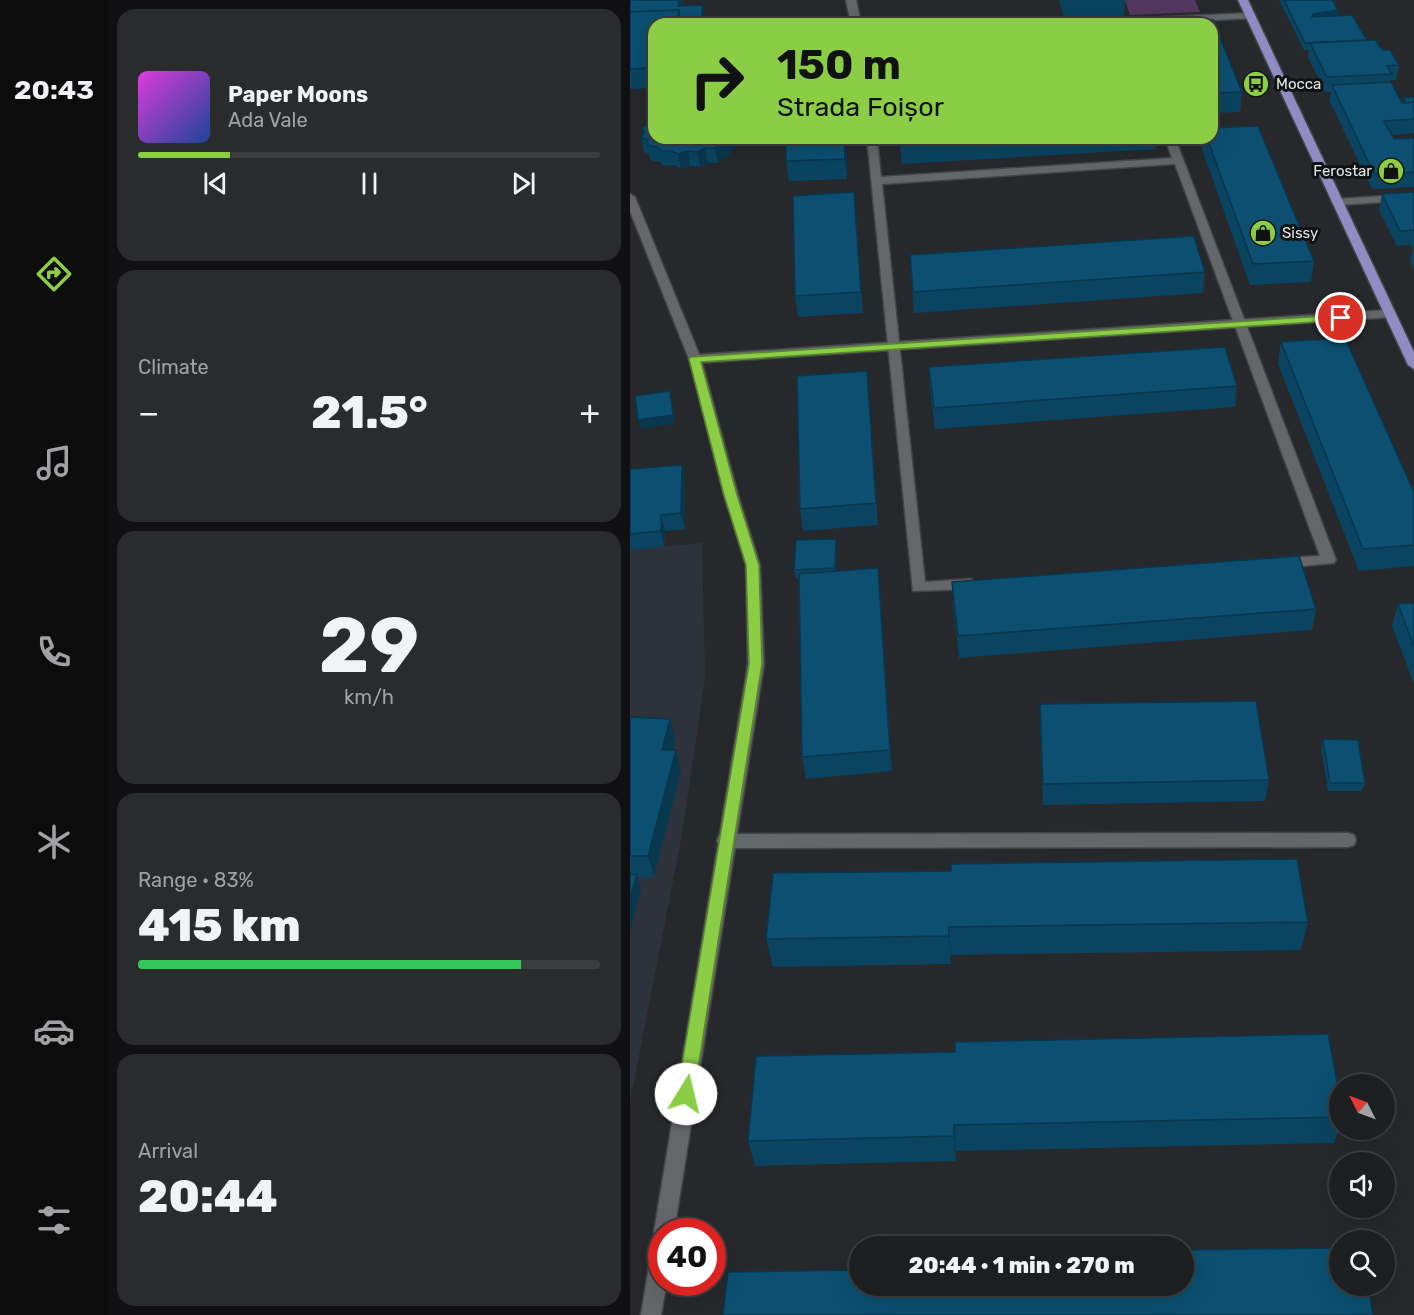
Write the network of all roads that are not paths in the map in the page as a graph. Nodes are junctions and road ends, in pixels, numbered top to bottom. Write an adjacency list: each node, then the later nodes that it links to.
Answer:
1 (851, 0): 4 (street)
2 (1243, 0): 3 (main road)
3 (1250, 16): 5 (street); 12 (main road)
4 (855, 18)
5 (1217, 18)
6 (873, 144): 9 (street)
7 (1172, 144): 8 (street)
8 (1177, 160): 9 (street); 14 (street)
9 (876, 181): 15 (street)
10 (630, 197): 16 (street)
11 (1414, 197): 12 (street)
12 (1338, 202): 13 (main road)
13 (1388, 314): 14 (street); 17 (main road)
14 (1241, 325): 15 (street); 18 (street)
15 (895, 346): 16 (street); 19 (street)
16 (695, 359): 21 (street)
17 (1414, 365)
18 (1269, 564)
19 (986, 583)
20 (1348, 840): 21 (street)
21 (725, 841): 22 (street)
22 (666, 1218)
23 (654, 1296): 24 (street)
24 (651, 1315)

